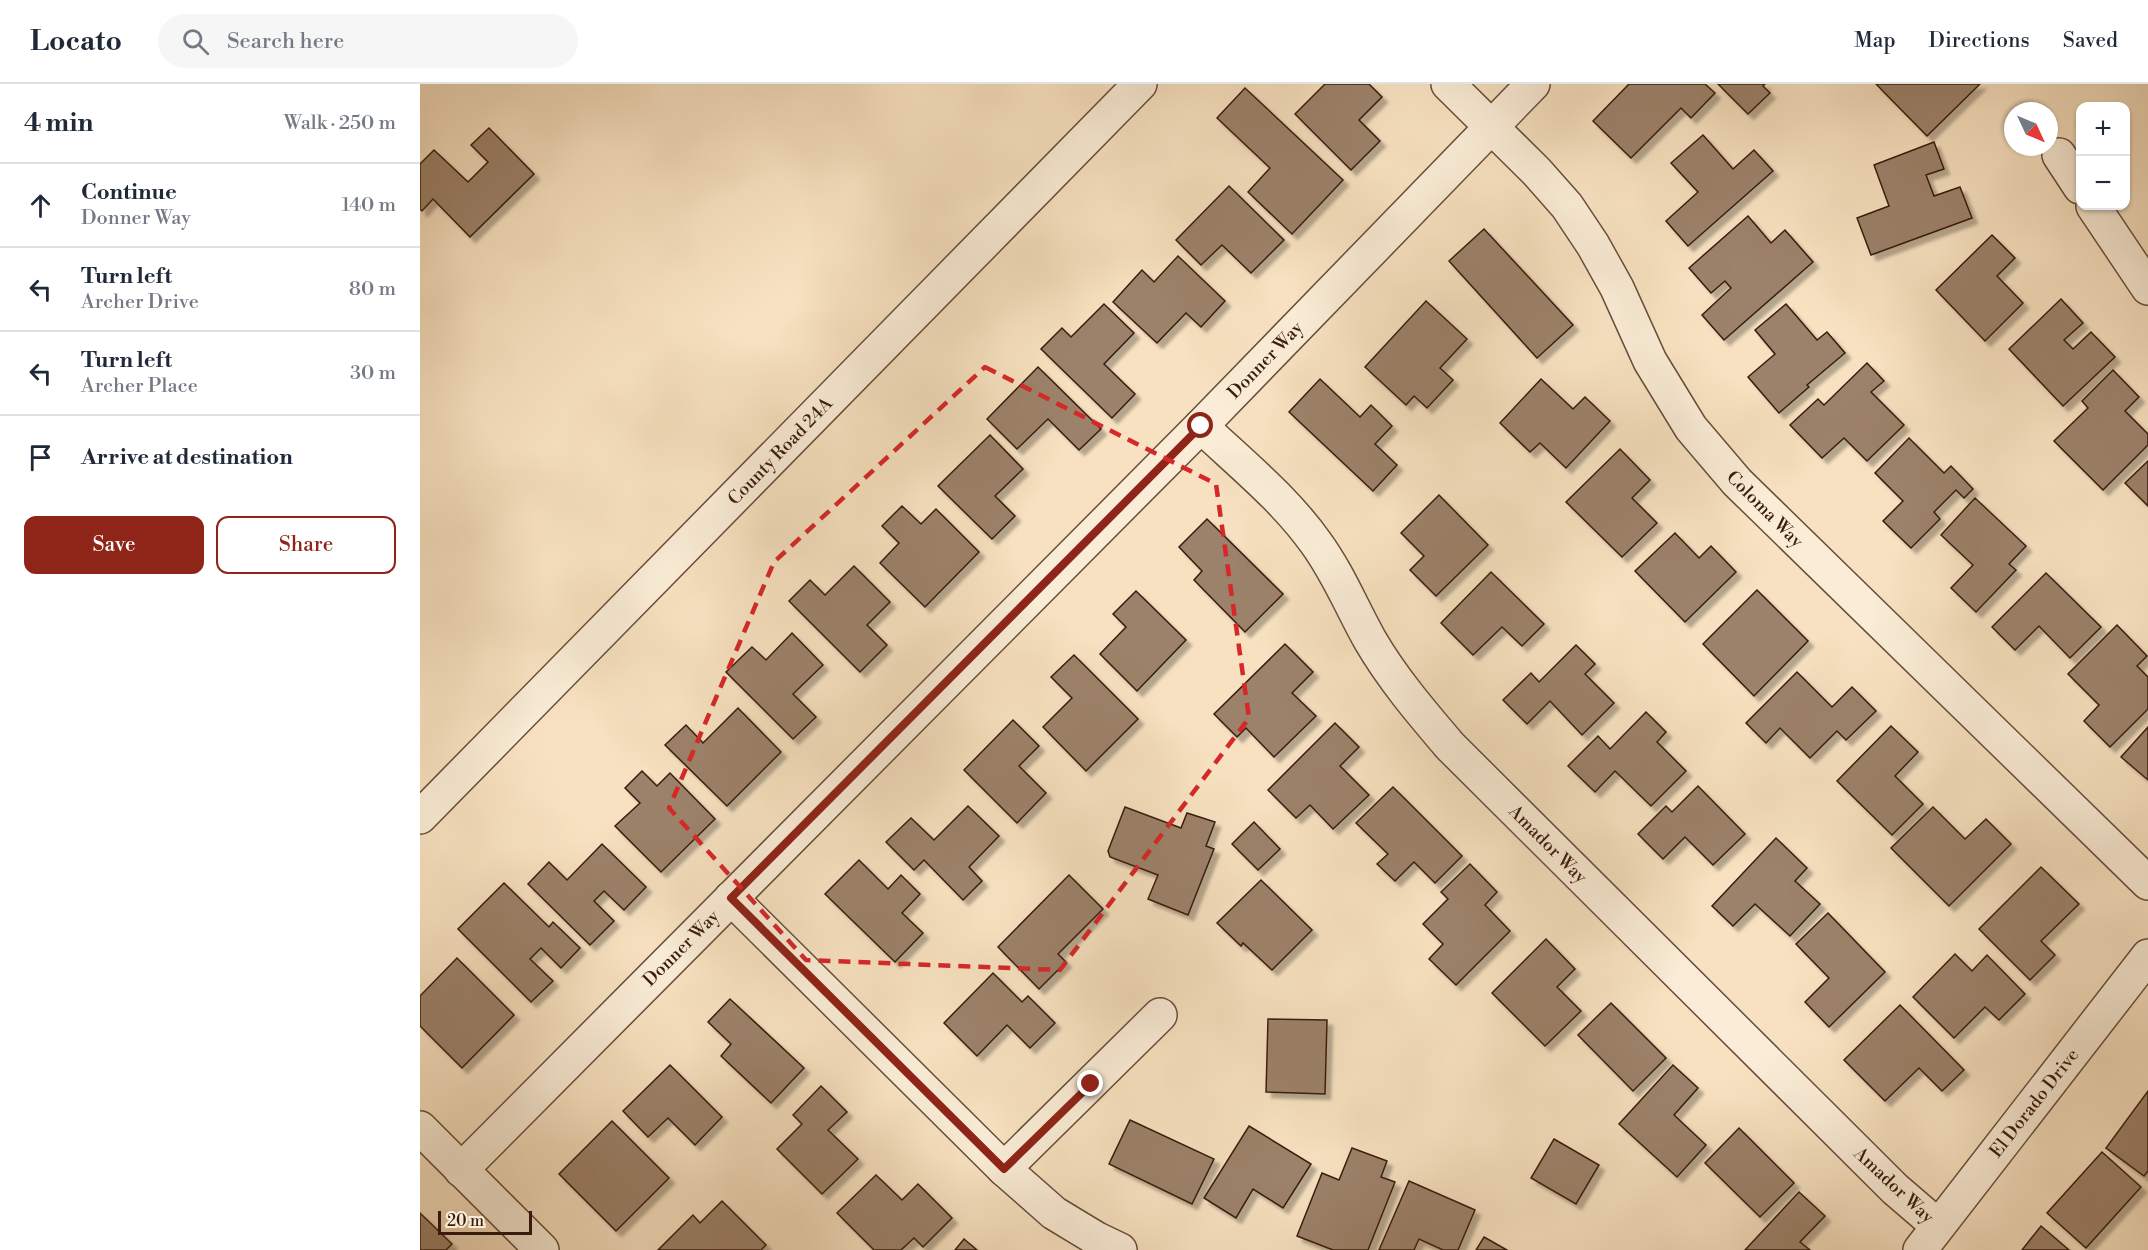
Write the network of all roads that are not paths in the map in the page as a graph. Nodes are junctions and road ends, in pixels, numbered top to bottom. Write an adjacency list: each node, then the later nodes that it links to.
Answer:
1 (1140, 84): 10 (street, County Road 24A)
2 (1448, 84): 4 (street, Coloma Way)
3 (1533, 84): 4 (street, Donner Way)
4 (1491, 127): 9 (street, Donner Way); 11 (street, Coloma Way)
5 (2059, 155): 6 (street)
6 (2076, 181)
7 (2096, 210): 8 (street)
8 (2148, 288)
9 (1201, 426): 12 (street, Donner Way); 18 (street, Amador Way)
10 (420, 818)
11 (2148, 883)
12 (731, 898): 16 (street); 17 (street, Donner Way)
13 (2148, 956): 18 (street, El Dorado Drive)
14 (1160, 1015): 16 (street)
15 (420, 1128): 17 (street)
16 (1004, 1169): 20 (street)
17 (461, 1170): 19 (street)
18 (1929, 1238)
19 (542, 1250)
20 (1120, 1250)

